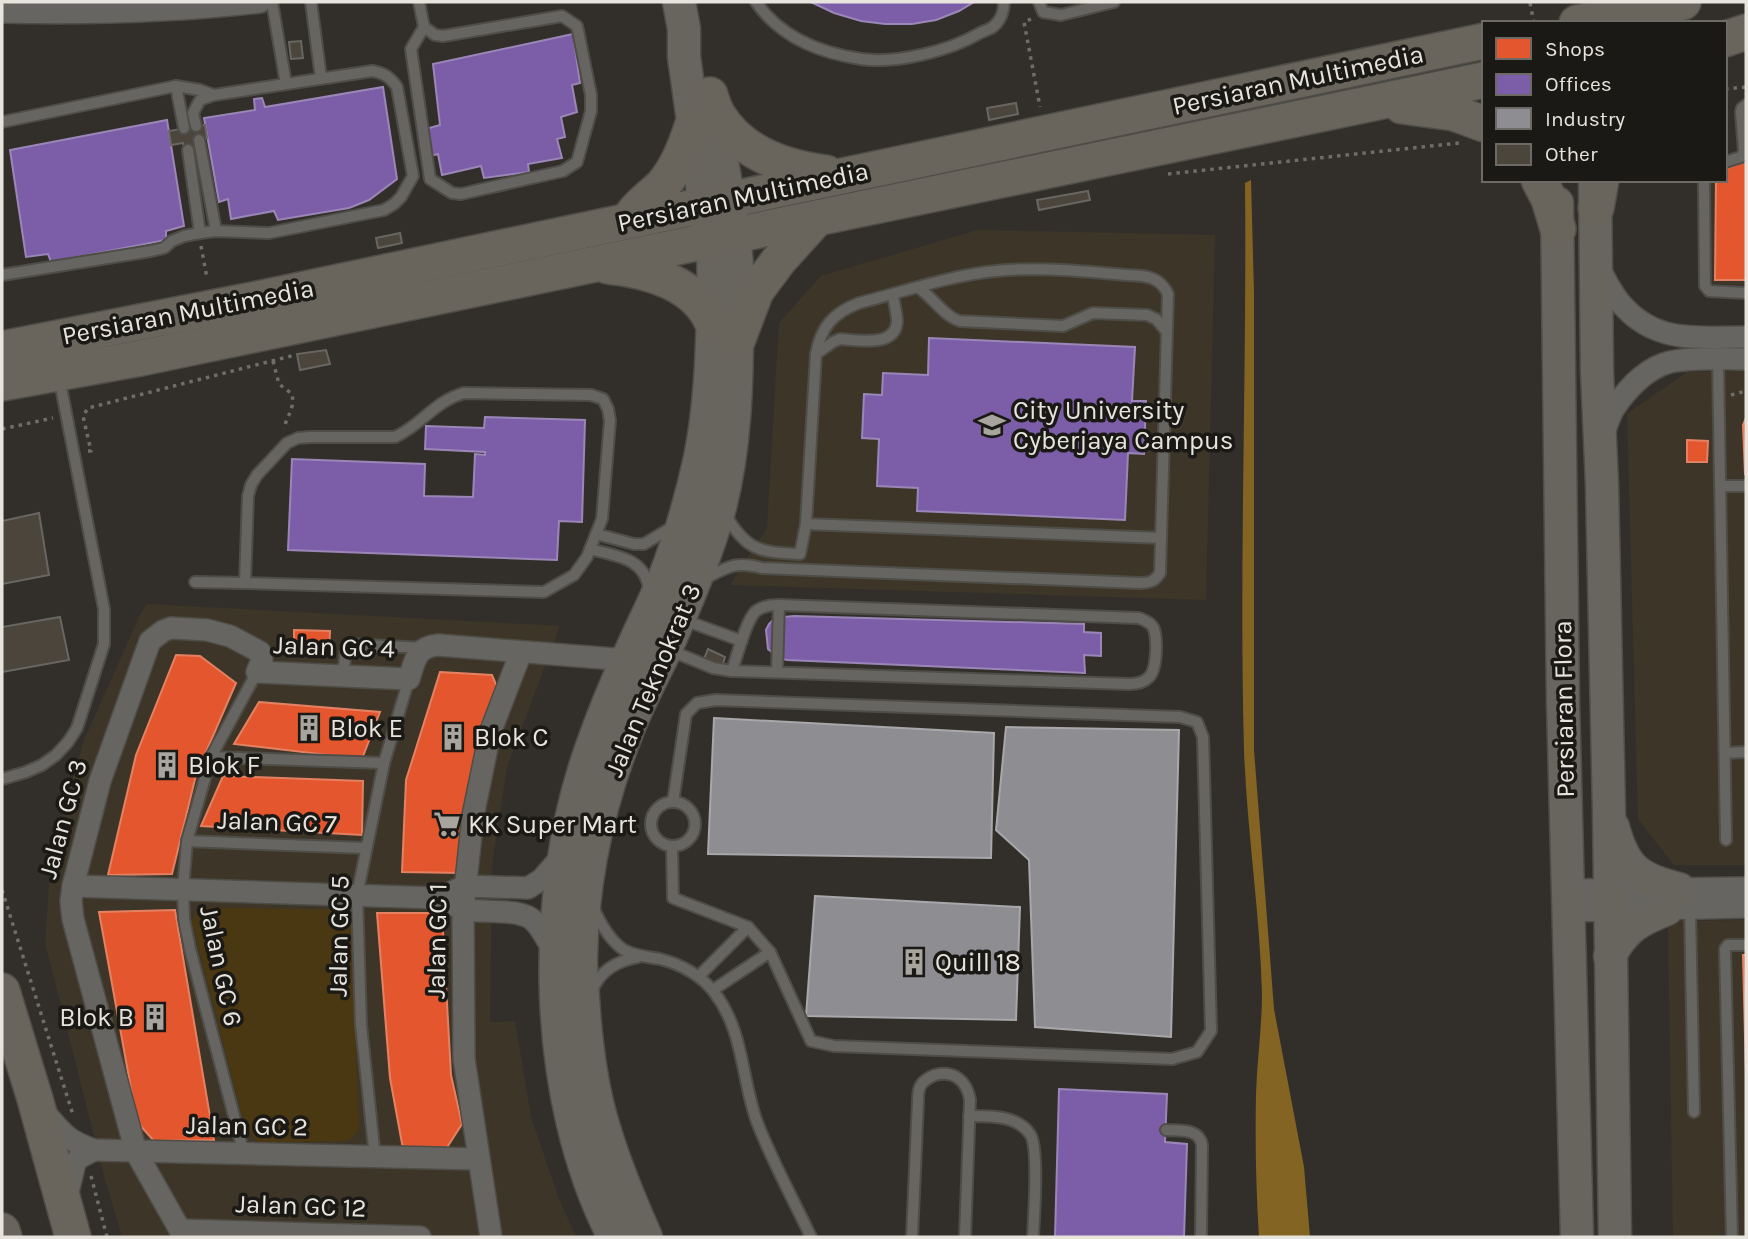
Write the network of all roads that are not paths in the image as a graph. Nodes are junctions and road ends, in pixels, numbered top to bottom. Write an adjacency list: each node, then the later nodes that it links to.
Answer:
1 (260, 2): 10 (street)
2 (272, 2): 21 (lane)
3 (311, 2): 19 (lane)
4 (419, 2): 14 (lane)
5 (756, 2): 6 (lane)
6 (1004, 2)
7 (1039, 2): 8 (lane)
8 (1114, 2)
9 (1683, 2): 13 (main road)
10 (141, 6): 11 (street)
11 (2, 12)
12 (682, 15): 26 (main road, Jalan Teknokrat 3)
13 (1589, 21)
14 (424, 27): 14 (lane)
15 (1746, 30): 16 (main road); 17 (main road)
16 (1727, 34)
17 (1727, 38)
18 (1482, 41): 34 (main road, Persiaran Multimedia)
19 (321, 78): 21 (lane); 43 (lane)
20 (1482, 80): 24 (main road, Persiaran Multimedia)
21 (286, 84): 23 (lane)
22 (176, 86): 23 (lane); 27 (lane); 29 (lane)
23 (214, 95): 28 (lane)
24 (1365, 104): 30 (main road); 40 (main road, Persiaran Multimedia)
25 (1746, 105): 33 (lane)
26 (701, 109): 34 (main road); 39 (main road, Jalan Teknokrat 3); 41 (main road)
27 (2, 122)
28 (196, 126)
29 (184, 128)
30 (1477, 133)
31 (199, 140): 43 (lane)
32 (188, 150): 44 (lane)
33 (1727, 161)
34 (847, 175): 39 (main road, Persiaran Multimedia)
35 (1540, 182): 42 (main road)
36 (1556, 182): 42 (main road, Persiaran Flora)
37 (1704, 182): 50 (lane)
38 (1597, 189): 46 (main road, Persiaran Flora)
39 (716, 202): 41 (main road, Persiaran Multimedia); 45 (main road, Jalan Teknokrat 3)
40 (817, 218): 45 (main road, Persiaran Multimedia); 53 (main road)
41 (627, 221): 52 (main road, Persiaran Multimedia)
42 (1558, 229): 111 (main road, Persiaran Flora)
43 (216, 230): 44 (lane)
44 (200, 233): 48 (lane)
45 (722, 237): 47 (main road, Persiaran Multimedia); 53 (main road, Jalan Teknokrat 3)
46 (1597, 263): 56 (street); 65 (main road, Persiaran Flora)
47 (592, 264): 53 (main road); 59 (main road, Persiaran Multimedia)
48 (2, 275)
49 (919, 288): 51 (lane); 54 (lane); 54 (lane)
50 (1746, 293)
51 (893, 295): 58 (lane); 58 (lane)
52 (193, 313): 55 (main road); 57 (main road, Persiaran Multimedia)
53 (725, 332): 68 (main road, Jalan Teknokrat 3); 69 (main road, Jalan Teknokrat 3)
54 (1167, 332): 72 (lane)
55 (2, 334)
56 (1746, 337)
57 (2, 349)
58 (816, 354): 70 (lane)
59 (141, 358): 62 (main road, Persiaran Multimedia); 64 (main road)
60 (1718, 359): 61 (street); 65 (street); 67 (lane)
61 (1746, 359)
62 (2, 383)
63 (2, 398): 64 (main road)
64 (63, 398): 95 (lane)
65 (1600, 443): 97 (main road, Persiaran Flora)
66 (1746, 485): 67 (lane)
67 (1721, 486): 92 (lane)
68 (720, 505): 74 (lane); 78 (main road, Jalan Teknokrat 3)
69 (687, 509): 71 (lane); 80 (main road, Jalan Teknokrat 3)
70 (806, 524): 72 (lane); 74 (lane)
71 (596, 534): 73 (lane); 77 (lane)
72 (1161, 538): 75 (lane)
73 (590, 549): 77 (lane); 80 (lane)
74 (800, 554): 75 (lane)
75 (799, 570): 78 (lane)
76 (195, 582): 77 (lane)
77 (245, 583)
78 (694, 583): 80 (main road, Jalan Teknokrat 3)
79 (779, 605): 81 (lane); 88 (lane); 88 (lane)
80 (663, 616): 81 (lane); 83 (main road, Jalan Teknokrat 3); 85 (main road, Jalan Teknokrat 3)
81 (742, 641): 86 (lane)
82 (424, 648): 84 (street); 89 (lane); 90 (street)
83 (666, 649): 86 (lane); 107 (main road, Jalan Teknokrat 3)
84 (521, 652): 85 (street); 104 (street, Jalan GC 1)
85 (627, 660): 102 (main road, Jalan Teknokrat 3)
86 (732, 671): 88 (lane)
87 (257, 672): 89 (street, Jalan GC 4); 93 (lane, Jalan GC 6); 103 (street, Jalan GC 3)
88 (777, 672)
89 (343, 676): 90 (street, Jalan GC 4)
90 (409, 679): 94 (lane, Jalan GC 5)
91 (1746, 752): 92 (lane)
92 (1724, 753): 98 (lane)
93 (211, 757): 94 (lane); 99 (lane, Jalan GC 6)
94 (384, 763): 101 (lane, Jalan GC 5)
95 (2, 779)
96 (673, 802): 100 (lane); 100 (lane); 117 (lane)
97 (1609, 812): 110 (main road, Persiaran Flora); 112 (main road)
98 (1726, 840)
99 (187, 841): 101 (lane, Jalan GC 7); 106 (lane, Jalan GC 6)
100 (672, 846): 115 (lane)
101 (365, 848): 108 (lane, Jalan GC 5)
102 (564, 854): 104 (street); 118 (main road, Jalan Teknokrat 3)
103 (73, 886): 106 (street); 130 (street, Jalan GC 3)
104 (465, 886): 109 (street); 114 (street, Jalan GC 1)
105 (1746, 888): 112 (street)
106 (183, 890): 108 (street); 131 (lane, Jalan GC 6)
107 (586, 891): 119 (lane); 124 (main road, Jalan Teknokrat 3)
108 (357, 895): 109 (street); 132 (lane, Jalan GC 5)
109 (437, 898): 114 (street)
110 (1610, 900): 111 (street); 112 (street); 120 (main road, Persiaran Flora)
111 (1569, 901): 148 (main road, Persiaran Flora)
112 (1678, 902): 113 (street); 120 (main road); 126 (lane)
113 (1746, 907)
114 (463, 909): 118 (street); 133 (street, Jalan GC 1)
115 (748, 927): 117 (lane); 121 (lane)
116 (1746, 945): 150 (lane)
117 (770, 952): 122 (lane)
118 (556, 955): 141 (main road, Jalan Teknokrat 3)
119 (641, 956): 121 (lane); 124 (lane)
120 (1610, 956): 149 (main road, Persiaran Flora)
121 (699, 976): 122 (lane)
122 (713, 990): 143 (lane)
123 (2, 991): 125 (main road)
124 (585, 1015): 142 (main road, Jalan Teknokrat 3)
125 (35, 1099): 129 (street); 134 (main road)
126 (1694, 1112)
127 (969, 1116): 144 (lane); 145 (lane); 146 (lane)
128 (1166, 1130): 147 (lane)
129 (88, 1150): 130 (street, Jalan GC 2); 134 (street)
130 (136, 1152): 131 (street, Jalan GC 2); 136 (street, Jalan GC 3)
131 (244, 1154): 132 (street, Jalan GC 2)
132 (375, 1157): 133 (street, Jalan GC 2)
133 (478, 1160): 140 (street, Jalan GC 1)
134 (69, 1221)
135 (2, 1231): 138 (main road)
136 (179, 1234): 137 (street, Jalan GC 12)
137 (279, 1235): 139 (street, Jalan GC 12)
138 (4, 1237)
139 (420, 1237)
140 (491, 1237)
141 (614, 1237)
142 (646, 1237)
143 (811, 1237)
144 (912, 1237)
145 (965, 1237)
146 (1033, 1237)
147 (1201, 1237)
148 (1577, 1237)
149 (1615, 1237)
150 (1732, 1237)

